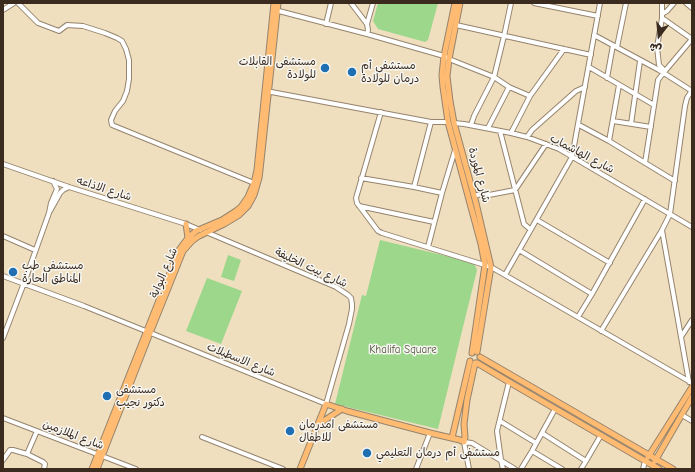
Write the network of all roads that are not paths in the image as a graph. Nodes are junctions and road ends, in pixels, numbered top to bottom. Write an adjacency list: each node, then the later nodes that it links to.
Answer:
1 (14, 3): 18 (street)
2 (18, 3): 67 (street)
3 (274, 3): 19 (main road, شارع البوابة)
4 (278, 3): 19 (main road, شارع البوابة)
5 (331, 3): 22 (street)
6 (351, 3): 23 (street)
7 (373, 3): 23 (street)
8 (455, 3): 32 (main road, شارع الموردة)
9 (460, 3): 24 (main road, شارع الموردة)
10 (511, 3): 27 (street)
11 (534, 3): 20 (street)
12 (600, 3): 20 (street)
13 (626, 3): 29 (street)
14 (662, 3): 21 (street)
15 (674, 3): 21 (street)
16 (686, 3): 17 (street)
17 (692, 8)
18 (3, 10)
19 (275, 10): 22 (street); 41 (main road, شارع البوابة)
20 (598, 16): 26 (street)
21 (662, 16): 28 (street); 35 (street)
22 (326, 24): 25 (street)
23 (367, 24): 25 (street)
24 (456, 25): 27 (street); 32 (main road, شارع الموردة)
25 (367, 34): 32 (street)
26 (594, 35): 29 (street); 31 (street)
27 (504, 36): 30 (street); 36 (street)
28 (692, 39): 35 (street)
29 (615, 46): 33 (street); 37 (street)
30 (564, 49): 31 (street); 44 (street)
31 (591, 55): 34 (street)
32 (446, 57): 36 (street); 49 (main road, شارع الموردة)
33 (640, 61): 35 (street); 43 (street)
34 (589, 67): 37 (street); 40 (street)
35 (664, 72): 42 (street); 45 (street)
36 (494, 77): 39 (street); 51 (street)
37 (607, 78): 38 (street)
38 (619, 85): 43 (street); 47 (street)
39 (510, 86): 44 (street); 54 (street)
40 (585, 88): 52 (street); 57 (street)
41 (267, 91): 46 (street, شارع الهاشماب); 67 (main road, شارع البوابة); 86 (main road, شارع البوابة)
42 (692, 91): 66 (street)
43 (635, 94): 45 (street); 50 (street)
44 (530, 96): 56 (street)
45 (654, 105): 53 (street)
46 (382, 112): 48 (street, شارع الهاشماب); 64 (street)
47 (613, 121): 50 (street); 58 (street)
48 (431, 122): 49 (street, شارع الهاشماب); 69 (street)
49 (451, 122): 51 (street, شارع الهاشماب); 60 (main road, شارع الموردة); 72 (main road, شارع الموردة)
50 (631, 124): 53 (street)
51 (471, 125): 54 (street, شارع الهاشماب)
52 (579, 125): 58 (street); 61 (street)
53 (651, 127): 62 (street)
54 (488, 128): 55 (street, شارع الهاشماب)
55 (500, 131): 56 (street, شارع الهاشماب); 70 (street)
56 (510, 133): 57 (street, شارع الهاشماب)
57 (527, 137): 59 (street, شارع الهاشماب)
58 (608, 142): 62 (street)
59 (546, 144): 61 (street, شارع الهاشماب); 70 (street)
60 (455, 150): 71 (street); 76 (main road, شارع الموردة)
61 (572, 157): 73 (street, شارع الهاشماب); 79 (street)
62 (645, 163): 66 (street)
63 (3, 164): 65 (street, شارع الاذاعه)
64 (361, 178): 69 (street); 75 (street)
65 (52, 181): 68 (street, شارع الاذاعه); 77 (street)
66 (675, 182): 78 (street)
67 (254, 183): 83 (main road, شارع البوابة)
68 (69, 187): 77 (street); 81 (street, شارع الاذاعه)
69 (414, 187): 71 (street)
70 (515, 190): 72 (street); 84 (street)
71 (442, 193): 80 (street)
72 (474, 196): 74 (main road, شارع الموردة)
73 (646, 199): 78 (street, شارع الهاشماب); 92 (street)
74 (476, 203): 76 (main road); 94 (main road, شارع الموردة)
75 (359, 206): 80 (street); 89 (street)
76 (470, 206): 93 (main road, شارع الموردة)
77 (49, 213): 90 (street)
78 (670, 214): 82 (street, شارع الهاشماب); 85 (street)
79 (537, 220): 84 (street); 92 (street)
80 (434, 222): 89 (street)
81 (186, 224): 83 (street, شارع الاذاعه); 88 (main road)
82 (692, 226)
83 (200, 229): 86 (street, شارع الاذاعه); 88 (main road, شارع البوابة)
84 (530, 229): 91 (street)
85 (662, 230): 101 (street); 104 (street)
86 (206, 232): 102 (main road, شارع البوابة); 112 (street, شارع بيت الخليفة)
87 (3, 236): 90 (street)
88 (188, 238): 102 (main road, شارع البوابة)
89 (428, 247): 93 (street)
90 (35, 250): 97 (street)
91 (520, 250): 95 (street); 98 (street)
92 (610, 263): 98 (street)
93 (485, 265): 94 (street); 105 (main road, شارع الموردة)
94 (491, 267): 95 (street); 105 (main road, شارع الموردة)
95 (505, 275): 99 (street)
96 (3, 276): 97 (street, شارع الاسطبلات)
97 (24, 284): 102 (street, شارع الاسطبلات); 103 (street)
98 (592, 294): 99 (street)
99 (578, 316): 101 (street)
100 (692, 320): 104 (street)
101 (601, 330): 110 (street)
102 (148, 332): 112 (street, شارع الاسطبلات); 130 (main road, شارع البوابة)
103 (3, 338)
104 (681, 338): 110 (street)
105 (474, 352): 106 (main road); 106 (main road)
106 (476, 361): 107 (main road); 108 (main road); 125 (main road); 126 (main road)
107 (507, 373): 108 (main road); 131 (main road)
108 (503, 378): 109 (main road)
109 (509, 382): 114 (main road); 117 (street)
110 (691, 384): 131 (main road)
111 (692, 397): 115 (main road)
112 (326, 404): 113 (main road); 119 (main road)
113 (342, 409): 119 (main road); 121 (main road)
114 (555, 409): 122 (street); 123 (main road)
115 (682, 415): 118 (street); 132 (main road)
116 (3, 418): 120 (street, شارع الملازمين)
117 (500, 421): 127 (street); 134 (street)
118 (692, 421)
119 (317, 426): 144 (main road)
120 (37, 431): 129 (street); 130 (street, شارع الملازمين)
121 (430, 433): 125 (main road); 145 (street)
122 (542, 433): 127 (street); 135 (street)
123 (601, 435): 135 (street); 136 (main road)
124 (202, 437): 143 (street)
125 (452, 438): 126 (main road)
126 (464, 442): 134 (street); 146 (street)
127 (536, 443): 128 (street)
128 (532, 451): 149 (street); 150 (street)
129 (27, 454): 133 (street); 139 (street)
130 (100, 455): 140 (main road); 141 (main road); 142 (street, شارع الملازمين)
131 (650, 455): 132 (main road); 136 (main road)
132 (656, 459): 137 (main road); 153 (main road)
133 (3, 460)
134 (501, 460): 147 (street); 148 (street)
135 (586, 461): 151 (street)
136 (646, 461): 137 (main road); 138 (street)
137 (652, 465): 138 (street); 152 (main road)
138 (644, 468)
139 (44, 469)
140 (92, 469)
141 (97, 469)
142 (136, 469)
143 (283, 469)
144 (300, 469)
145 (416, 469)
146 (469, 469)
147 (503, 469)
148 (515, 469)
149 (521, 469)
150 (562, 469)
151 (581, 469)
152 (659, 469)
153 (673, 469)

